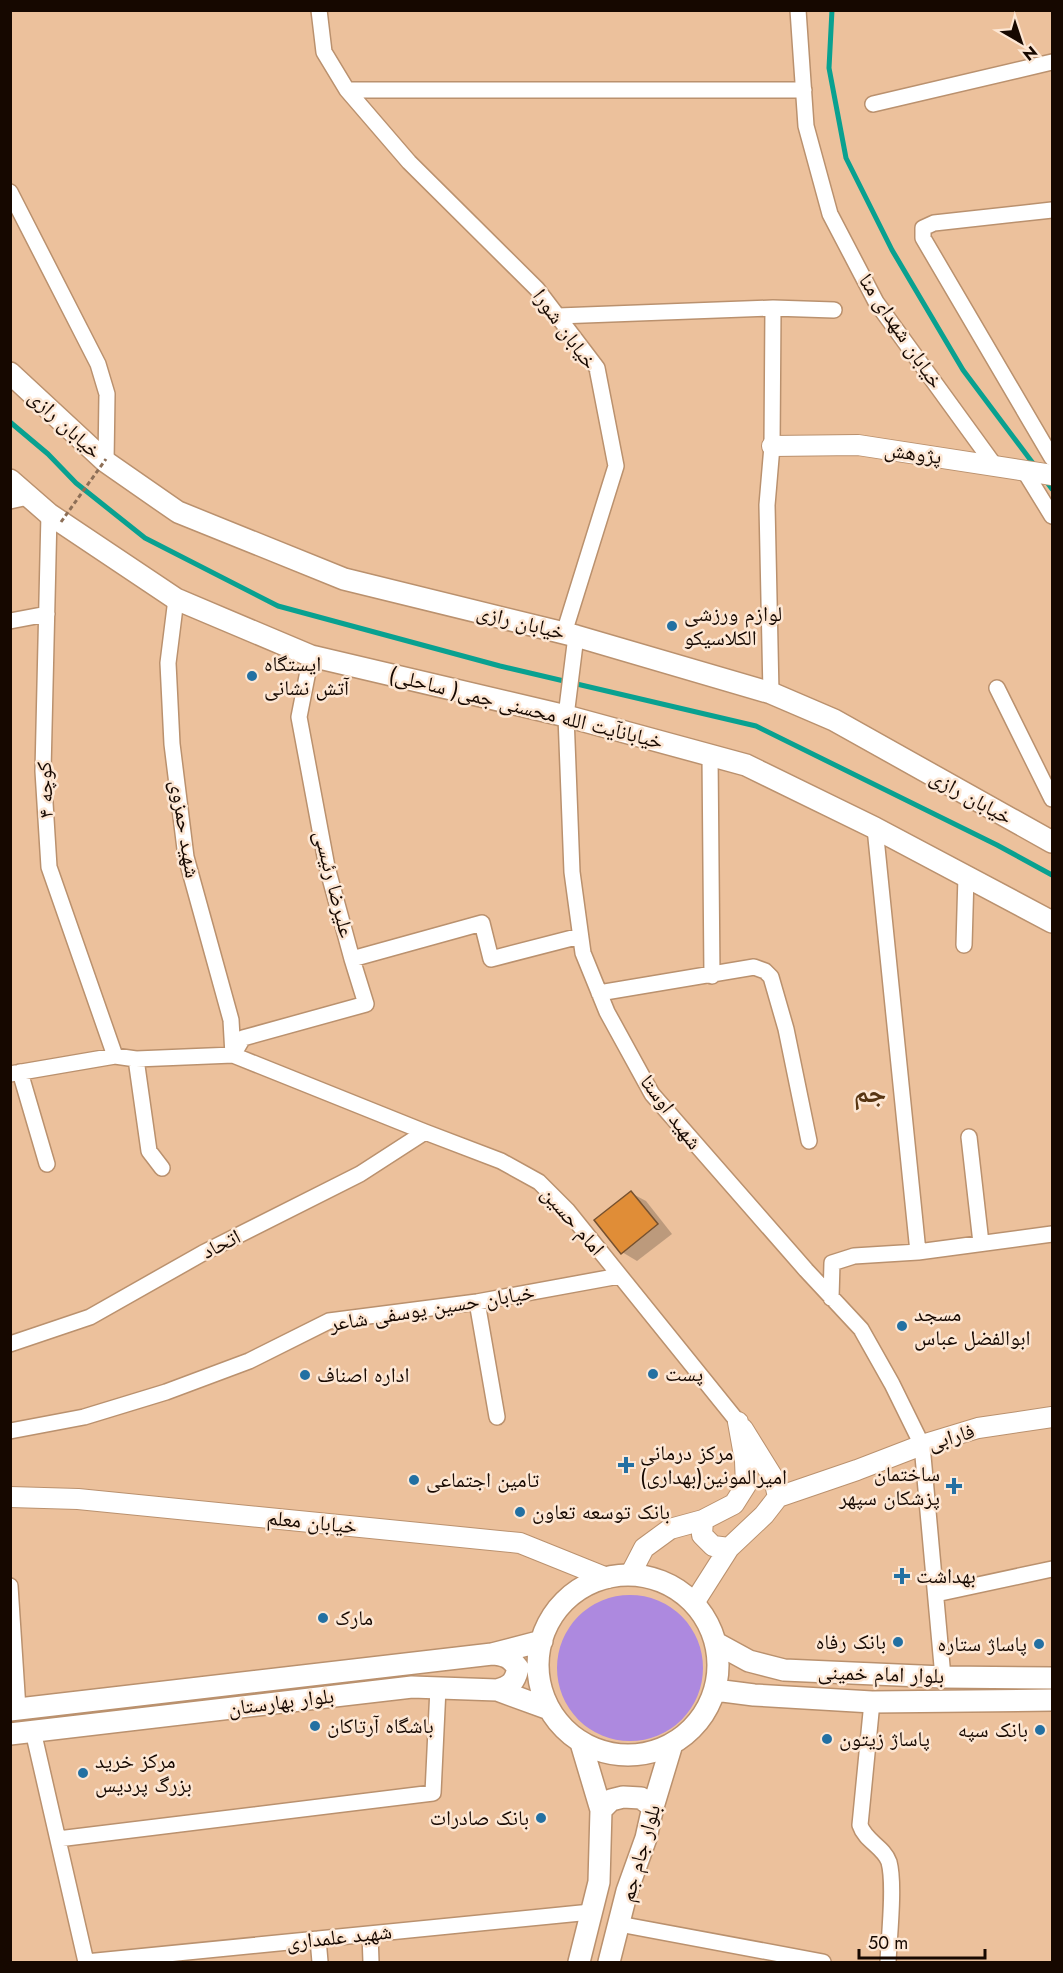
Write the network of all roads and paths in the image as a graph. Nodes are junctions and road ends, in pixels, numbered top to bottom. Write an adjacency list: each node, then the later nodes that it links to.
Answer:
1 (319, 10): 4 (street, خیابان شورا)
2 (798, 10): 5 (street, خیابان شهدای منا)
3 (1053, 62): 6 (street)
4 (347, 90): 5 (street); 11 (street, خیابان شورا)
5 (804, 90): 16 (street, خیابان شهدای منا)
6 (873, 104)
7 (10, 192): 15 (street)
8 (1053, 210): 14 (street)
9 (773, 308): 10 (street); 11 (street); 13 (street)
10 (834, 310)
11 (558, 316): 26 (street, خیابان شورا)
12 (10, 373): 15 (main road, خیابان رازی)
13 (772, 446): 16 (street, پژوهش); 29 (street)
14 (1053, 458)
15 (106, 461): 22 (path, bridge); 26 (main road, خیابان رازی)
16 (995, 466): 17 (street, پژوهش)
17 (1026, 472): 18 (street, پژوهش); 21 (street)
18 (1053, 475)
19 (10, 480): 20 (main road, خیابانآیت الله محسنی جمی( ساحلی))
20 (20, 499): 22 (main road, خیابانآیت الله محسنی جمی( ساحلی))
21 (1053, 516)
22 (55, 518): 23 (main road, خیابانآیت الله محسنی جمی( ساحلی)); 24 (street, کوچه ۴)
23 (176, 599): 27 (main road, خیابانآیت الله محسنی جمی( ساحلی)); 42 (street, شهید حمزوی)
24 (47, 614): 25 (street); 43 (street, کوچه ۴)
25 (10, 621)
26 (570, 634): 29 (main road, خیابان رازی); 30 (street, خیابان شورا)
27 (311, 656): 30 (main road, خیابانآیت الله محسنی جمی( ساحلی)); 39 (street, علیرضا رئیسی)
28 (997, 688): 32 (street)
29 (771, 693): 34 (main road, خیابان رازی)
30 (566, 716): 31 (main road, خیابانآیت الله محسنی جمی( ساحلی)); 37 (street, شهید اوستا)
31 (710, 755): 33 (main road, خیابانآیت الله محسنی جمی( ساحلی)); 40 (street)
32 (1053, 799)
33 (875, 828): 35 (main road, خیابانآیت الله محسنی جمی( ساحلی)); 53 (street)
34 (1053, 842)
35 (966, 876): 36 (main road, خیابانآیت الله محسنی جمی( ساحلی)); 38 (street)
36 (1053, 922)
37 (580, 936): 39 (street, علیرضا رئیسی); 41 (street, شهید اوستا)
38 (964, 945)
39 (352, 959): 42 (street)
40 (712, 976): 41 (street); 48 (street)
41 (599, 993): 55 (street, شهید اوستا)
42 (233, 1054): 44 (street); 46 (street, امام حسین)
43 (115, 1056): 44 (street); 45 (street)
44 (136, 1059): 50 (street)
45 (15, 1073): 49 (street)
46 (425, 1132): 54 (street, امام حسین); 57 (street, اتحاد)
47 (969, 1137): 52 (street)
48 (808, 1141)
49 (47, 1164)
50 (162, 1168)
51 (1053, 1234): 52 (street)
52 (981, 1244): 53 (street)
53 (918, 1252): 55 (street)
54 (620, 1276): 56 (street, خیابان حسین یوسفی شاعر); 60 (street, امام حسین)
55 (831, 1298): 62 (street, شهید اوستا)
56 (477, 1302): 58 (street); 61 (street, خیابان حسین یوسفی شاعر)
57 (10, 1344)
58 (497, 1417)
59 (1053, 1417): 62 (street, فارابی)
60 (738, 1422): 64 (street, امام حسین); 65 (street)
61 (10, 1431)
62 (922, 1445): 64 (street, فارابی); 71 (street)
63 (10, 1497): 69 (street, خیابان معلم)
64 (778, 1497): 66 (street)
65 (703, 1520): 66 (street); 68 (street)
66 (729, 1548): 72 (street)
67 (1053, 1569): 71 (street)
68 (630, 1575): 69 (main road); 72 (main road)
69 (607, 1578): 73 (main road)
70 (10, 1586): 83 (street)
71 (936, 1594): 76 (street)
72 (694, 1603): 74 (main road)
73 (542, 1641): 75 (main road, بلوار بهارستان); 84 (main road)
74 (716, 1643): 76 (main road, بلوار امام خمینی); 80 (main road)
75 (492, 1654): 79 (main road); 83 (main road, بلوار بهارستان)
76 (943, 1677): 77 (main road, بلوار امام خمینی)
77 (1053, 1678)
78 (438, 1688): 79 (main road, بلوار بهارستان); 85 (main road, بلوار بهارستان); 91 (street)
79 (497, 1690): 84 (main road, بلوار بهارستان)
80 (715, 1690): 82 (main road, بلوار امام خمینی); 88 (main road)
81 (1053, 1700): 82 (main road, بلوار امام خمینی)
82 (872, 1702): 102 (street)
83 (14, 1709)
84 (549, 1709): 87 (main road)
85 (33, 1731): 86 (main road, بلوار بهارستان); 91 (street)
86 (10, 1734)
87 (581, 1743): 88 (main road); 90 (main road, بلوار جام جم)
88 (672, 1744): 89 (main road, بلوار جام جم)
89 (653, 1807): 90 (main road); 93 (main road, بلوار جام جم)
90 (601, 1810): 92 (main road, بلوار جام جم)
91 (58, 1839): 96 (street)
92 (591, 1912): 94 (street, شهید علمداری); 99 (main road, بلوار جام جم)
93 (619, 1924): 100 (main road, بلوار جام جم); 101 (street)
94 (370, 1934): 95 (street, شهید علمداری); 98 (street)
95 (318, 1939): 96 (street, شهید علمداری); 97 (street)
96 (86, 1962)
97 (320, 1962)
98 (371, 1962)
99 (579, 1962)
100 (609, 1962)
101 (823, 1962)
102 (888, 1962)

